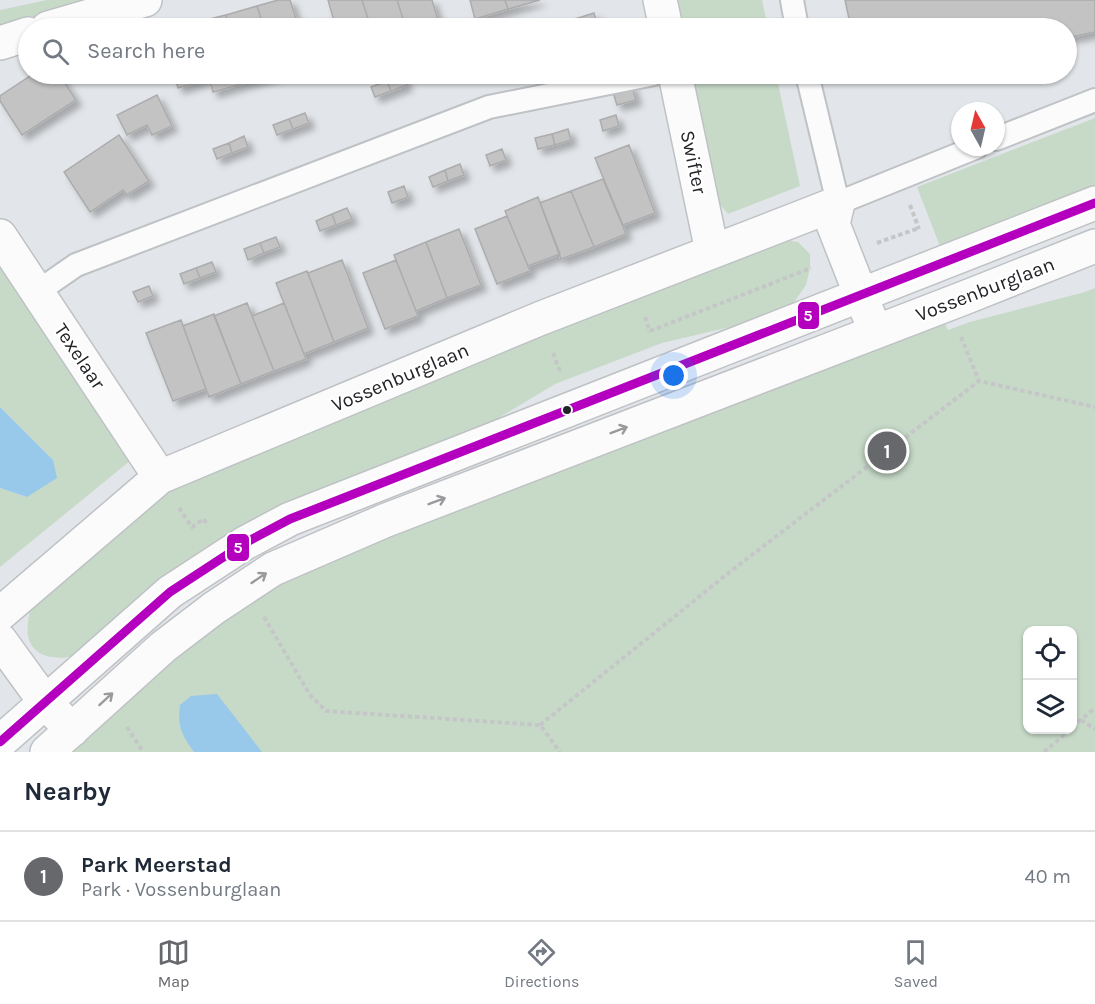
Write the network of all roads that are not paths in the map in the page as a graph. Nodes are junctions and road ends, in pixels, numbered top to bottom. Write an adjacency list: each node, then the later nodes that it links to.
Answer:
1 (145, 0): 4 (street)
2 (660, 0): 5 (street)
3 (792, 0): 6 (lane)
4 (83, 18)
5 (664, 18)
6 (795, 18)
7 (18, 37): 8 (street)
8 (0, 43)
9 (604, 84): 20 (lane)
10 (677, 84): 19 (street, Swifter)
11 (809, 84): 15 (lane)
12 (1095, 100): 13 (lane)
13 (1005, 135)
14 (955, 156): 15 (lane, Vossenburglaan)
15 (838, 203): 19 (street, Vossenburglaan); 21 (street)
16 (1095, 203): 21 (street, Vossenburglaan)
17 (0, 236): 20 (street, Texelaar)
18 (1095, 246): 22 (street, Vossenburglaan)
19 (712, 251): 23 (street, Vossenburglaan)
20 (37, 292): 23 (street, Texelaar)
21 (861, 294): 22 (street); 26 (street, Vossenburglaan)
22 (875, 331): 27 (street, Vossenburglaan, one-way to 22)
23 (160, 477): 24 (street, Vossenburglaan)
24 (0, 614)
25 (0, 640): 26 (street)
26 (45, 702): 27 (street); 28 (street, Vossenburglaan)
27 (72, 730): 29 (street, Vossenburglaan)
28 (0, 742)
29 (47, 752)

